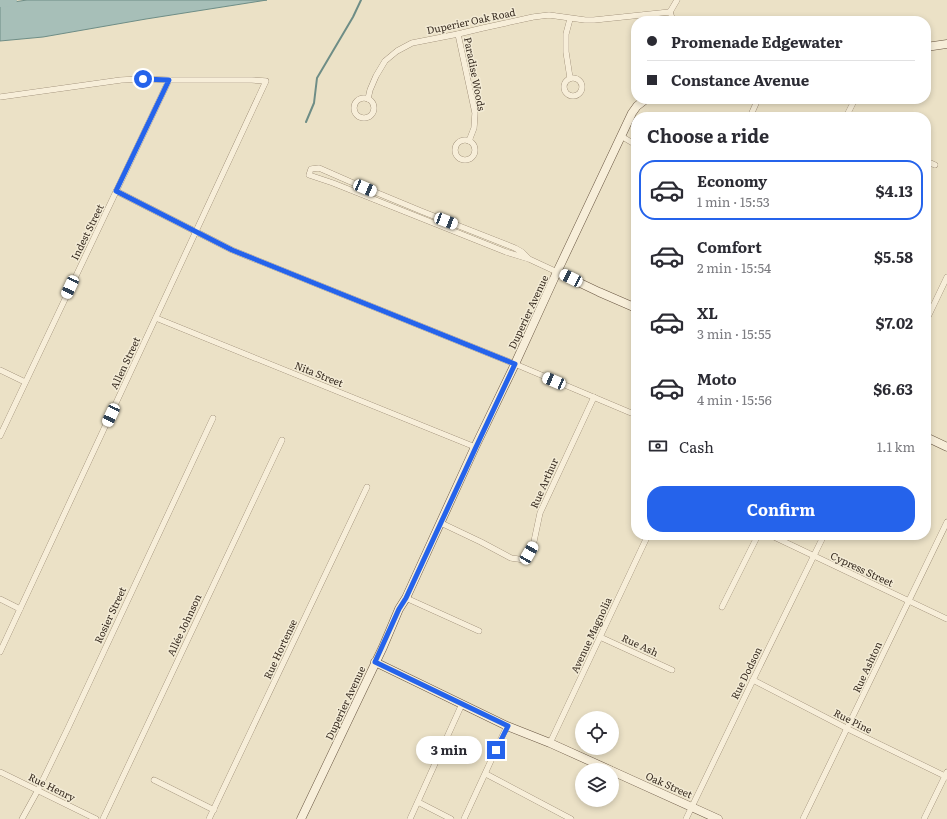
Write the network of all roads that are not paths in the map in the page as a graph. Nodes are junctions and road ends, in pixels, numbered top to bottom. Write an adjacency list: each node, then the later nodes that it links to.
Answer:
1 (677, 0): 2 (street)
2 (670, 12): 4 (street, Duperier Oak Road); 5 (street)
3 (631, 16): 6 (street, Duperier Oak Road)
4 (632, 16)
5 (671, 16)
6 (570, 19): 7 (street, Duperier Oak Road); 10 (street)
7 (458, 34): 13 (street, Duperier Oak Road); 18 (street, Paradise Woods)
8 (947, 44): 9 (main road)
9 (931, 46)
10 (570, 78)
11 (169, 80): 12 (street); 24 (street, Indest Street); 27 (street, Allen Street)
12 (0, 97)
13 (368, 99)
14 (640, 104): 15 (main road, Duperier Avenue)
15 (633, 112)
16 (631, 115): 17 (main road, Duperier Avenue)
17 (621, 136): 19 (street); 31 (main road, Duperier Avenue)
18 (469, 141)
19 (631, 142)
20 (931, 163): 21 (street)
21 (935, 165)
22 (350, 182): 23 (street); 23 (street); 25 (street)
23 (349, 189): 26 (street)
24 (116, 191): 27 (street); 38 (street, Indest Street)
25 (421, 211): 26 (street); 28 (street)
26 (419, 218): 29 (street)
27 (196, 231): 35 (street, Allen Street); 36 (street)
28 (496, 241): 29 (street); 30 (street)
29 (494, 247): 30 (street)
30 (529, 259): 31 (street)
31 (557, 272): 33 (main road); 36 (main road, Duperier Avenue)
32 (947, 277): 34 (street)
33 (631, 306)
34 (931, 311)
35 (156, 318): 45 (street, Nita Street); 59 (street, Allen Street)
36 (515, 364): 39 (street); 45 (main road, Duperier Avenue)
37 (0, 370): 38 (street)
38 (25, 382): 42 (street, Indest Street)
39 (594, 397): 40 (street); 49 (street, Rue Arthur)
40 (631, 413)
41 (213, 418): 77 (street, Rosier Street)
42 (0, 436)
43 (931, 439): 46 (main road)
44 (282, 440): 83 (street, Allée Johnson)
45 (476, 447): 49 (main road, Duperier Avenue)
46 (947, 447)
47 (367, 487): 80 (street, Rue Hortense)
48 (947, 522): 57 (street, Rue Ashton)
49 (441, 523): 55 (main road, Duperier Avenue)
50 (646, 540): 62 (street, Avenue Magnolia)
51 (756, 540): 58 (street)
52 (780, 540): 54 (street, Cypress Street)
53 (822, 540): 54 (street, Rue Dodson)
54 (814, 556): 57 (street, Cypress Street); 66 (street, Rue Dodson)
55 (406, 598): 61 (street); 64 (main road, Duperier Avenue)
56 (0, 600): 59 (street)
57 (909, 600): 60 (street, Cypress Street); 69 (street, Rue Ashton)
58 (722, 607)
59 (20, 609): 63 (street, Allen Street)
60 (947, 618)
61 (479, 631)
62 (600, 637): 65 (street, Rue Ash); 70 (street, Avenue Magnolia)
63 (0, 652)
64 (375, 662): 67 (main road, Oak Street); 85 (main road, Duperier Avenue)
65 (672, 670)
66 (753, 680): 69 (street, Rue Pine); 79 (street, Rue Dodson)
67 (462, 704): 68 (main road, Oak Street); 78 (street)
68 (508, 726): 70 (main road, Oak Street); 73 (street)
69 (848, 729): 75 (street, Rue Pine); 92 (street, Rue Ashton)
70 (550, 743): 71 (main road, Oak Street)
71 (595, 763)
72 (0, 772): 77 (street, Rue Henry)
73 (486, 774): 88 (street); 89 (street)
74 (619, 774): 79 (main road, Oak Street)
75 (946, 775): 93 (street)
76 (154, 780): 80 (street)
77 (38, 790): 81 (street, Rosier Street); 82 (street, Rue Henry)
78 (418, 802): 86 (street); 87 (street)
79 (692, 807): 90 (street, Rue Dodson); 91 (main road, Oak Street)
80 (214, 810): 84 (street, Rue Hortense)
81 (22, 819)
82 (96, 819)
83 (103, 819)
84 (209, 819)
85 (301, 819)
86 (410, 819)
87 (451, 819)
88 (464, 819)
89 (571, 819)
90 (686, 819)
91 (718, 819)
92 (803, 819)
93 (924, 819)

